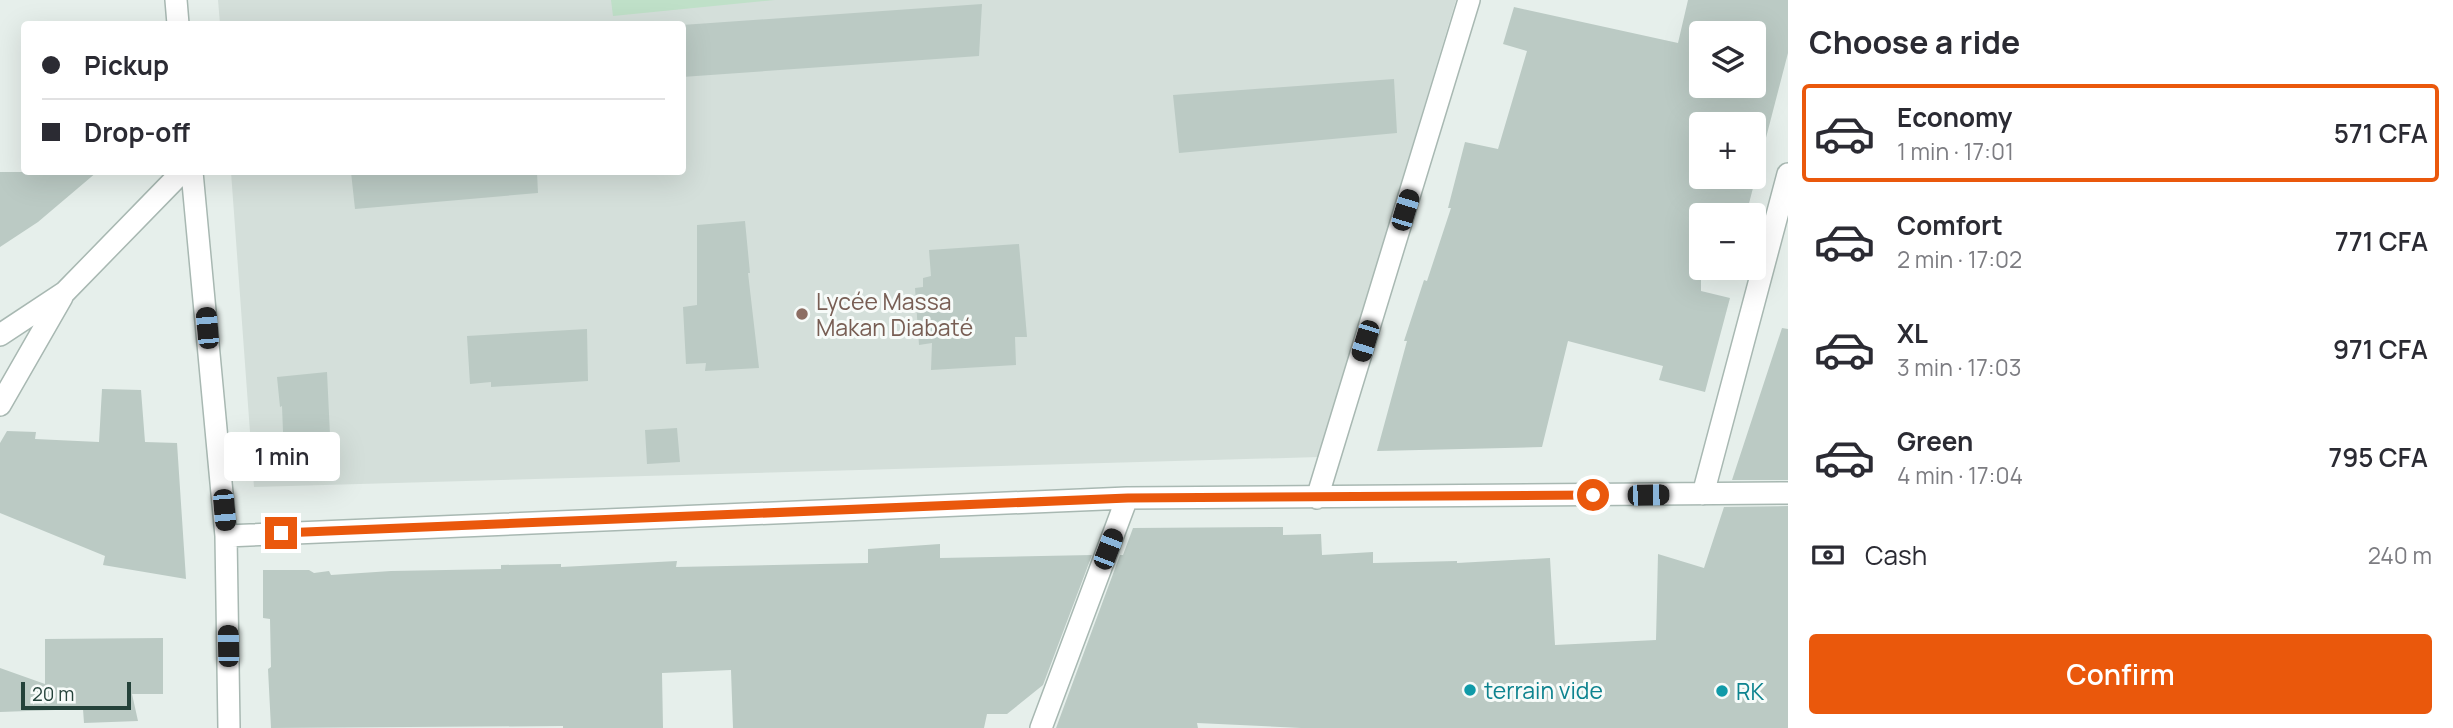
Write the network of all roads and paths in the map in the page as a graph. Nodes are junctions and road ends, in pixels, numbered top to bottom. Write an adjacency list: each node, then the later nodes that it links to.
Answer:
1 (176, 0): 3 (street)
2 (1469, 0): 13 (street)
3 (178, 21)
4 (1788, 174): 11 (street)
5 (180, 175): 7 (street)
6 (192, 175): 14 (street)
7 (65, 292): 8 (street); 9 (street)
8 (0, 335)
9 (0, 405)
10 (1788, 493): 11 (street)
11 (1703, 494): 13 (street)
12 (1128, 498): 13 (street); 14 (street); 16 (street)
13 (1317, 498)
14 (226, 536): 15 (street)
15 (229, 728)
16 (1041, 728)

